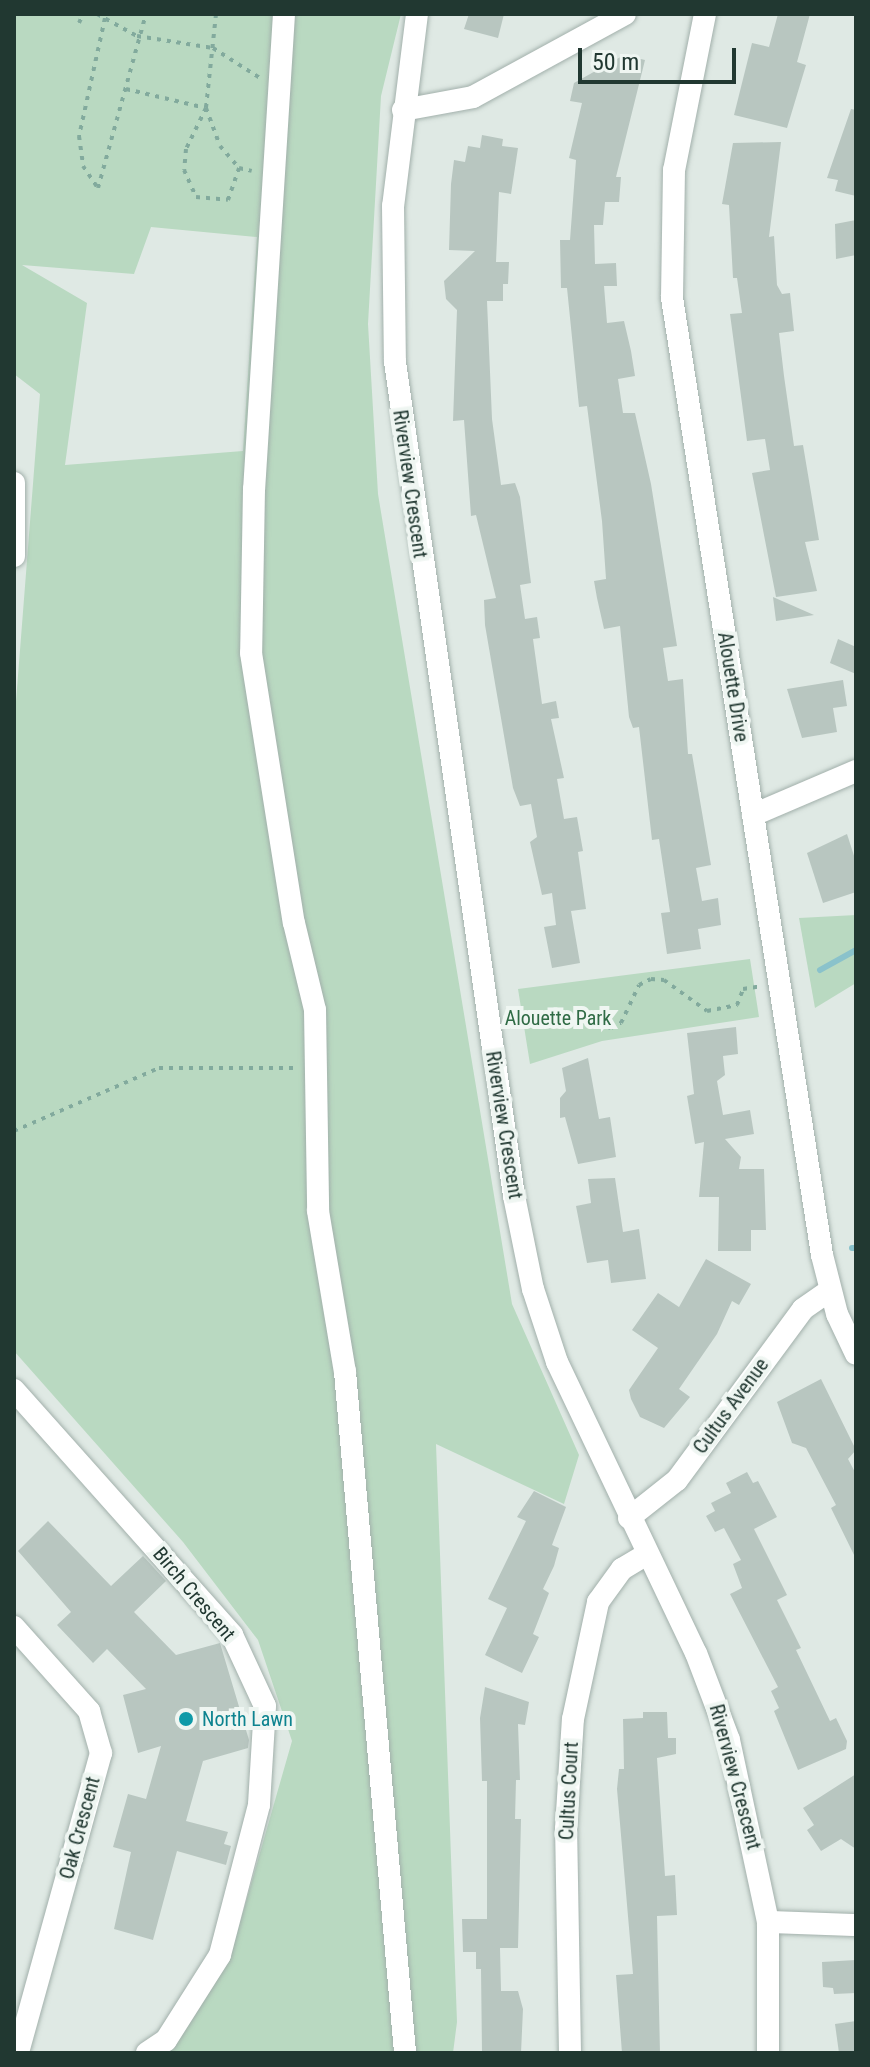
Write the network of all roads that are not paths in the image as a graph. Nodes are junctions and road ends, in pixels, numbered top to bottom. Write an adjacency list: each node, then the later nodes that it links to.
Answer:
1 (284, 14): 20 (street)
2 (417, 14): 5 (street, Riverview Crescent)
3 (625, 14): 5 (street)
4 (705, 14): 9 (street, Alouette Drive)
5 (403, 110): 13 (street, Riverview Crescent)
6 (14, 483): 7 (street)
7 (14, 556)
8 (856, 771): 9 (street)
9 (753, 815): 10 (street, Alouette Drive)
10 (829, 1291): 11 (street, Alouette Drive); 13 (street, Cultus Avenue)
11 (856, 1354)
12 (14, 1390): 19 (street, Birch Crescent)
13 (629, 1518): 14 (street, Riverview Crescent)
14 (647, 1554): 16 (street, Riverview Crescent); 21 (street, Cultus Court)
15 (14, 1627): 18 (street, Oak Crescent)
16 (768, 1922): 17 (street); 22 (street, Riverview Crescent)
17 (856, 1925)
18 (18, 2053)
19 (147, 2053)
20 (405, 2053)
21 (570, 2053)
22 (768, 2053)

